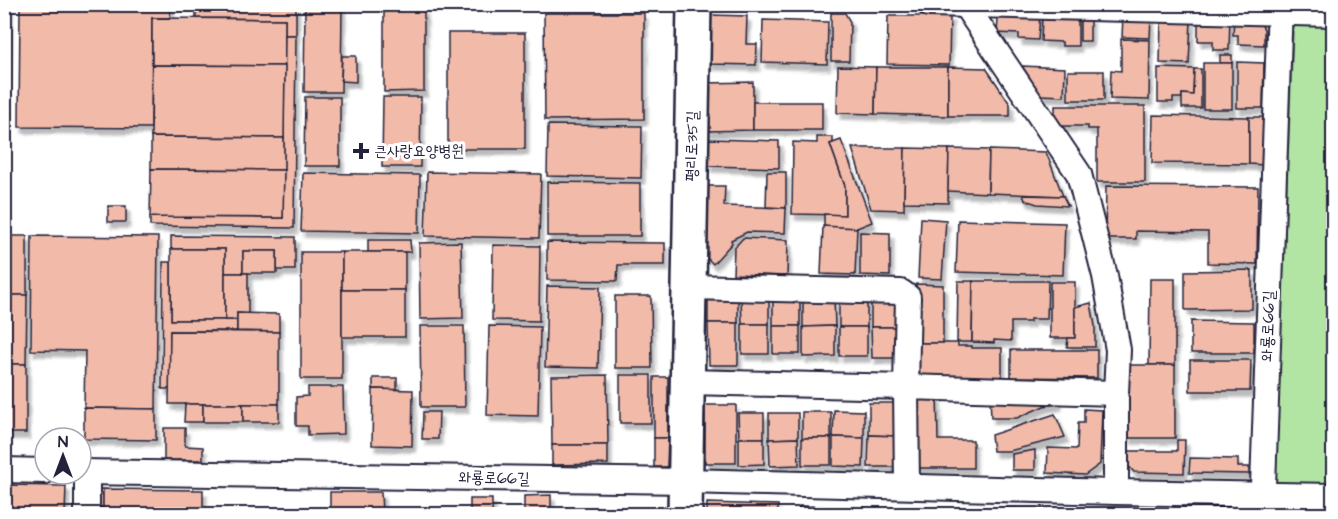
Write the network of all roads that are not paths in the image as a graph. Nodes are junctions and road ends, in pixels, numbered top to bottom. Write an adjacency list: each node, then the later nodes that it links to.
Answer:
1 (694, 4): 8 (street, 평리로35길)
2 (929, 4): 3 (street)
3 (949, 5): 4 (street); 11 (street)
4 (1064, 5): 5 (street)
5 (1178, 7): 6 (street)
6 (1279, 8): 7 (street); 20 (street, 와룡로66길)
7 (1334, 14)
8 (689, 287): 9 (street, 평리로35길); 10 (street)
9 (687, 382): 10 (street); 15 (street, 평리로35길)
10 (906, 387): 11 (street); 17 (street)
11 (1116, 393): 18 (street)
12 (4, 470): 13 (street)
13 (33, 471)
14 (93, 472): 15 (street, 와룡로66길)
15 (685, 481): 17 (street, 와룡로66길); 22 (street, 평리로35길)
16 (85, 486): 21 (street)
17 (907, 486): 18 (street, 와룡로66길)
18 (1116, 492): 20 (street, 와룡로66길)
19 (1334, 496): 20 (street)
20 (1262, 504)
21 (87, 514)
22 (685, 514)

